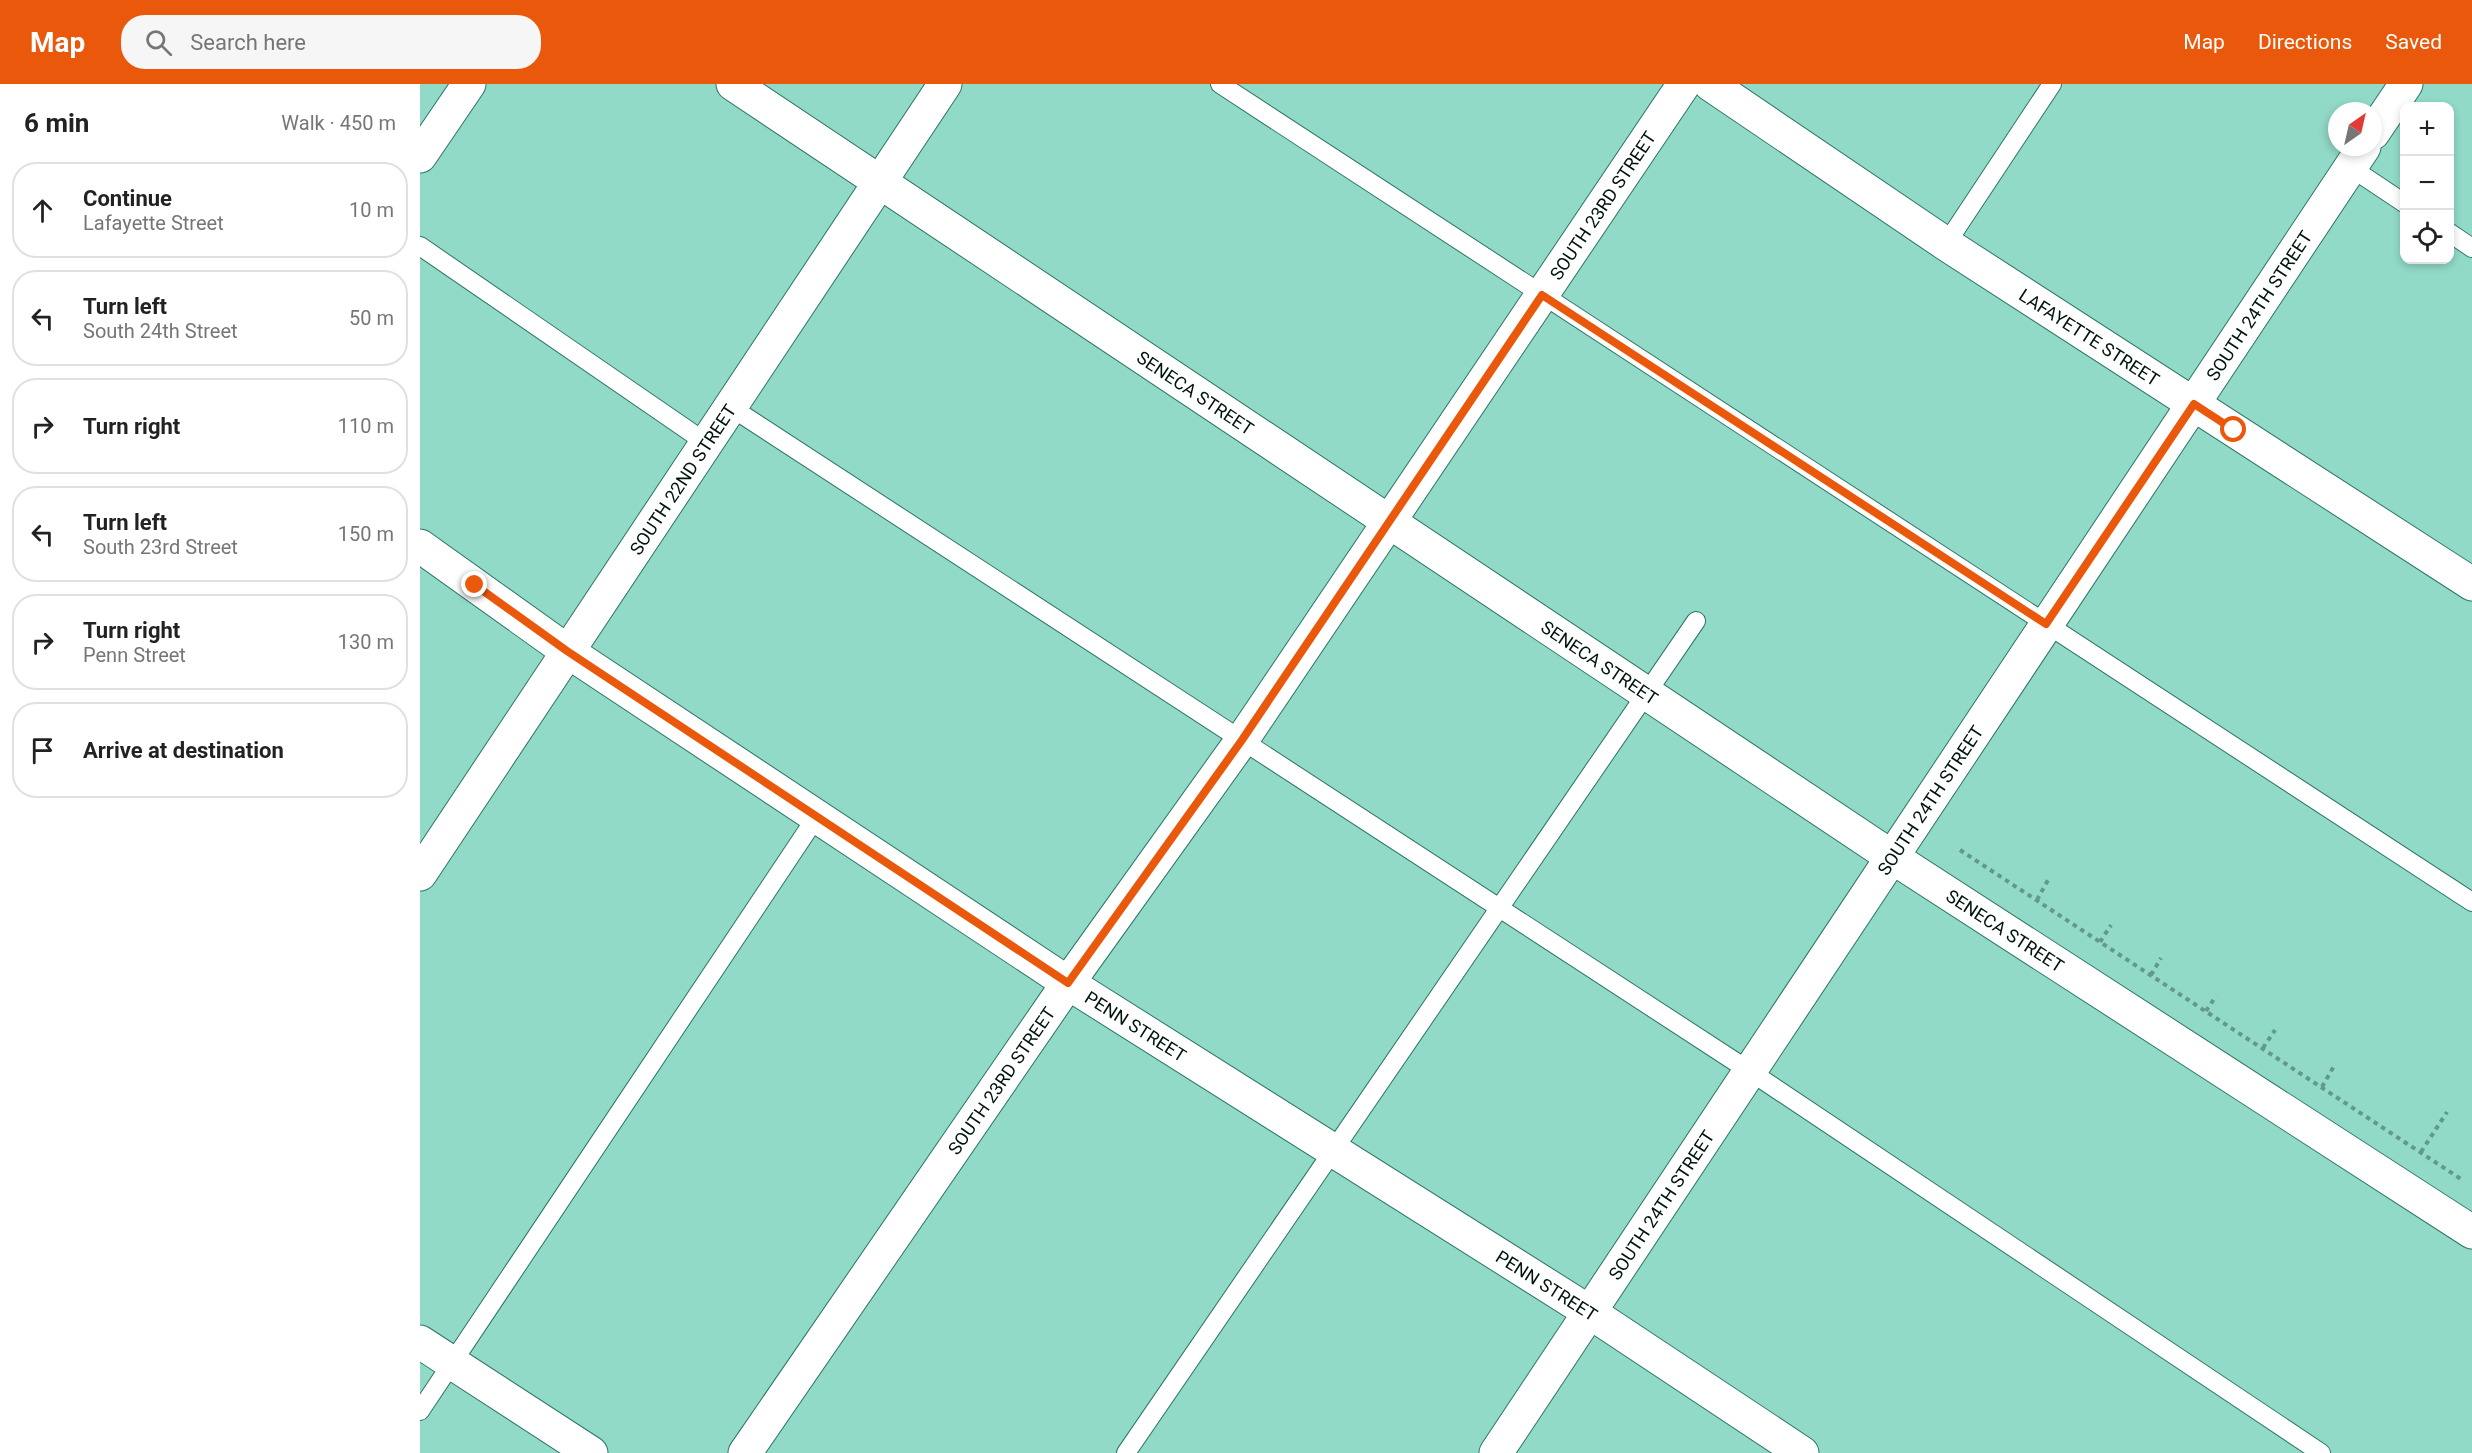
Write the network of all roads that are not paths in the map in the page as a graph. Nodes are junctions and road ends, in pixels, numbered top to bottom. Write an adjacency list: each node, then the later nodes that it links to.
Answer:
1 (469, 84): 10 (street)
2 (733, 84): 12 (street, SENECA STREET)
3 (945, 84): 12 (street, SOUTH 22ND STREET)
4 (1220, 84): 18 (lane)
5 (1684, 84): 18 (street, SOUTH 23RD STREET)
6 (1710, 84): 15 (street, LAFAYETTE STREET)
7 (2052, 84): 15 (lane)
8 (2406, 84): 9 (street)
9 (2382, 120)
10 (420, 156)
11 (2357, 157): 13 (lane); 19 (street, SOUTH 24TH STREET)
12 (879, 182): 20 (street, SOUTH 22ND STREET); 22 (street, SENECA STREET)
13 (2400, 199)
14 (2454, 236): 17 (lane)
15 (1946, 244): 19 (street, LAFAYETTE STREET)
16 (420, 246): 21 (lane)
17 (2472, 248)
18 (1542, 295): 22 (street, SOUTH 23RD STREET); 26 (lane)
19 (2194, 404): 24 (street, LAFAYETTE STREET); 26 (street, SOUTH 24TH STREET)
20 (729, 406): 21 (street, SOUTH 22ND STREET); 29 (lane)
21 (705, 442): 27 (street, SOUTH 22ND STREET)
22 (1389, 522): 28 (street, SENECA STREET); 29 (street, SOUTH 23RD STREET)
23 (420, 546): 27 (street, PENN STREET)
24 (2472, 584)
25 (1696, 621): 28 (lane)
26 (2046, 624): 31 (street, SOUTH 24TH STREET); 33 (lane)
27 (567, 651): 30 (street, PENN STREET); 32 (street, SOUTH 22ND STREET)
28 (1646, 693): 31 (street, SENECA STREET); 34 (lane)
29 (1242, 740): 34 (lane); 35 (street, SOUTH 23RD STREET)
30 (817, 816): 35 (street, PENN STREET); 41 (lane)
31 (1892, 857): 36 (street, SOUTH 24TH STREET); 38 (street, SENECA STREET)
32 (420, 874)
33 (2472, 902)
34 (1499, 908): 36 (lane); 37 (lane)
35 (1068, 983): 37 (street, PENN STREET); 44 (street, SOUTH 23RD STREET)
36 (1751, 1072): 39 (street, SOUTH 24TH STREET); 48 (lane)
37 (1332, 1150): 39 (street, PENN STREET); 45 (lane)
38 (2472, 1232)
39 (1591, 1313): 46 (street, SOUTH 24TH STREET); 47 (street, PENN STREET)
40 (420, 1342): 41 (street)
41 (452, 1362): 42 (lane); 43 (street)
42 (420, 1411)
43 (591, 1453)
44 (746, 1453)
45 (1126, 1453)
46 (1496, 1453)
47 (1802, 1453)
48 (2321, 1453)

